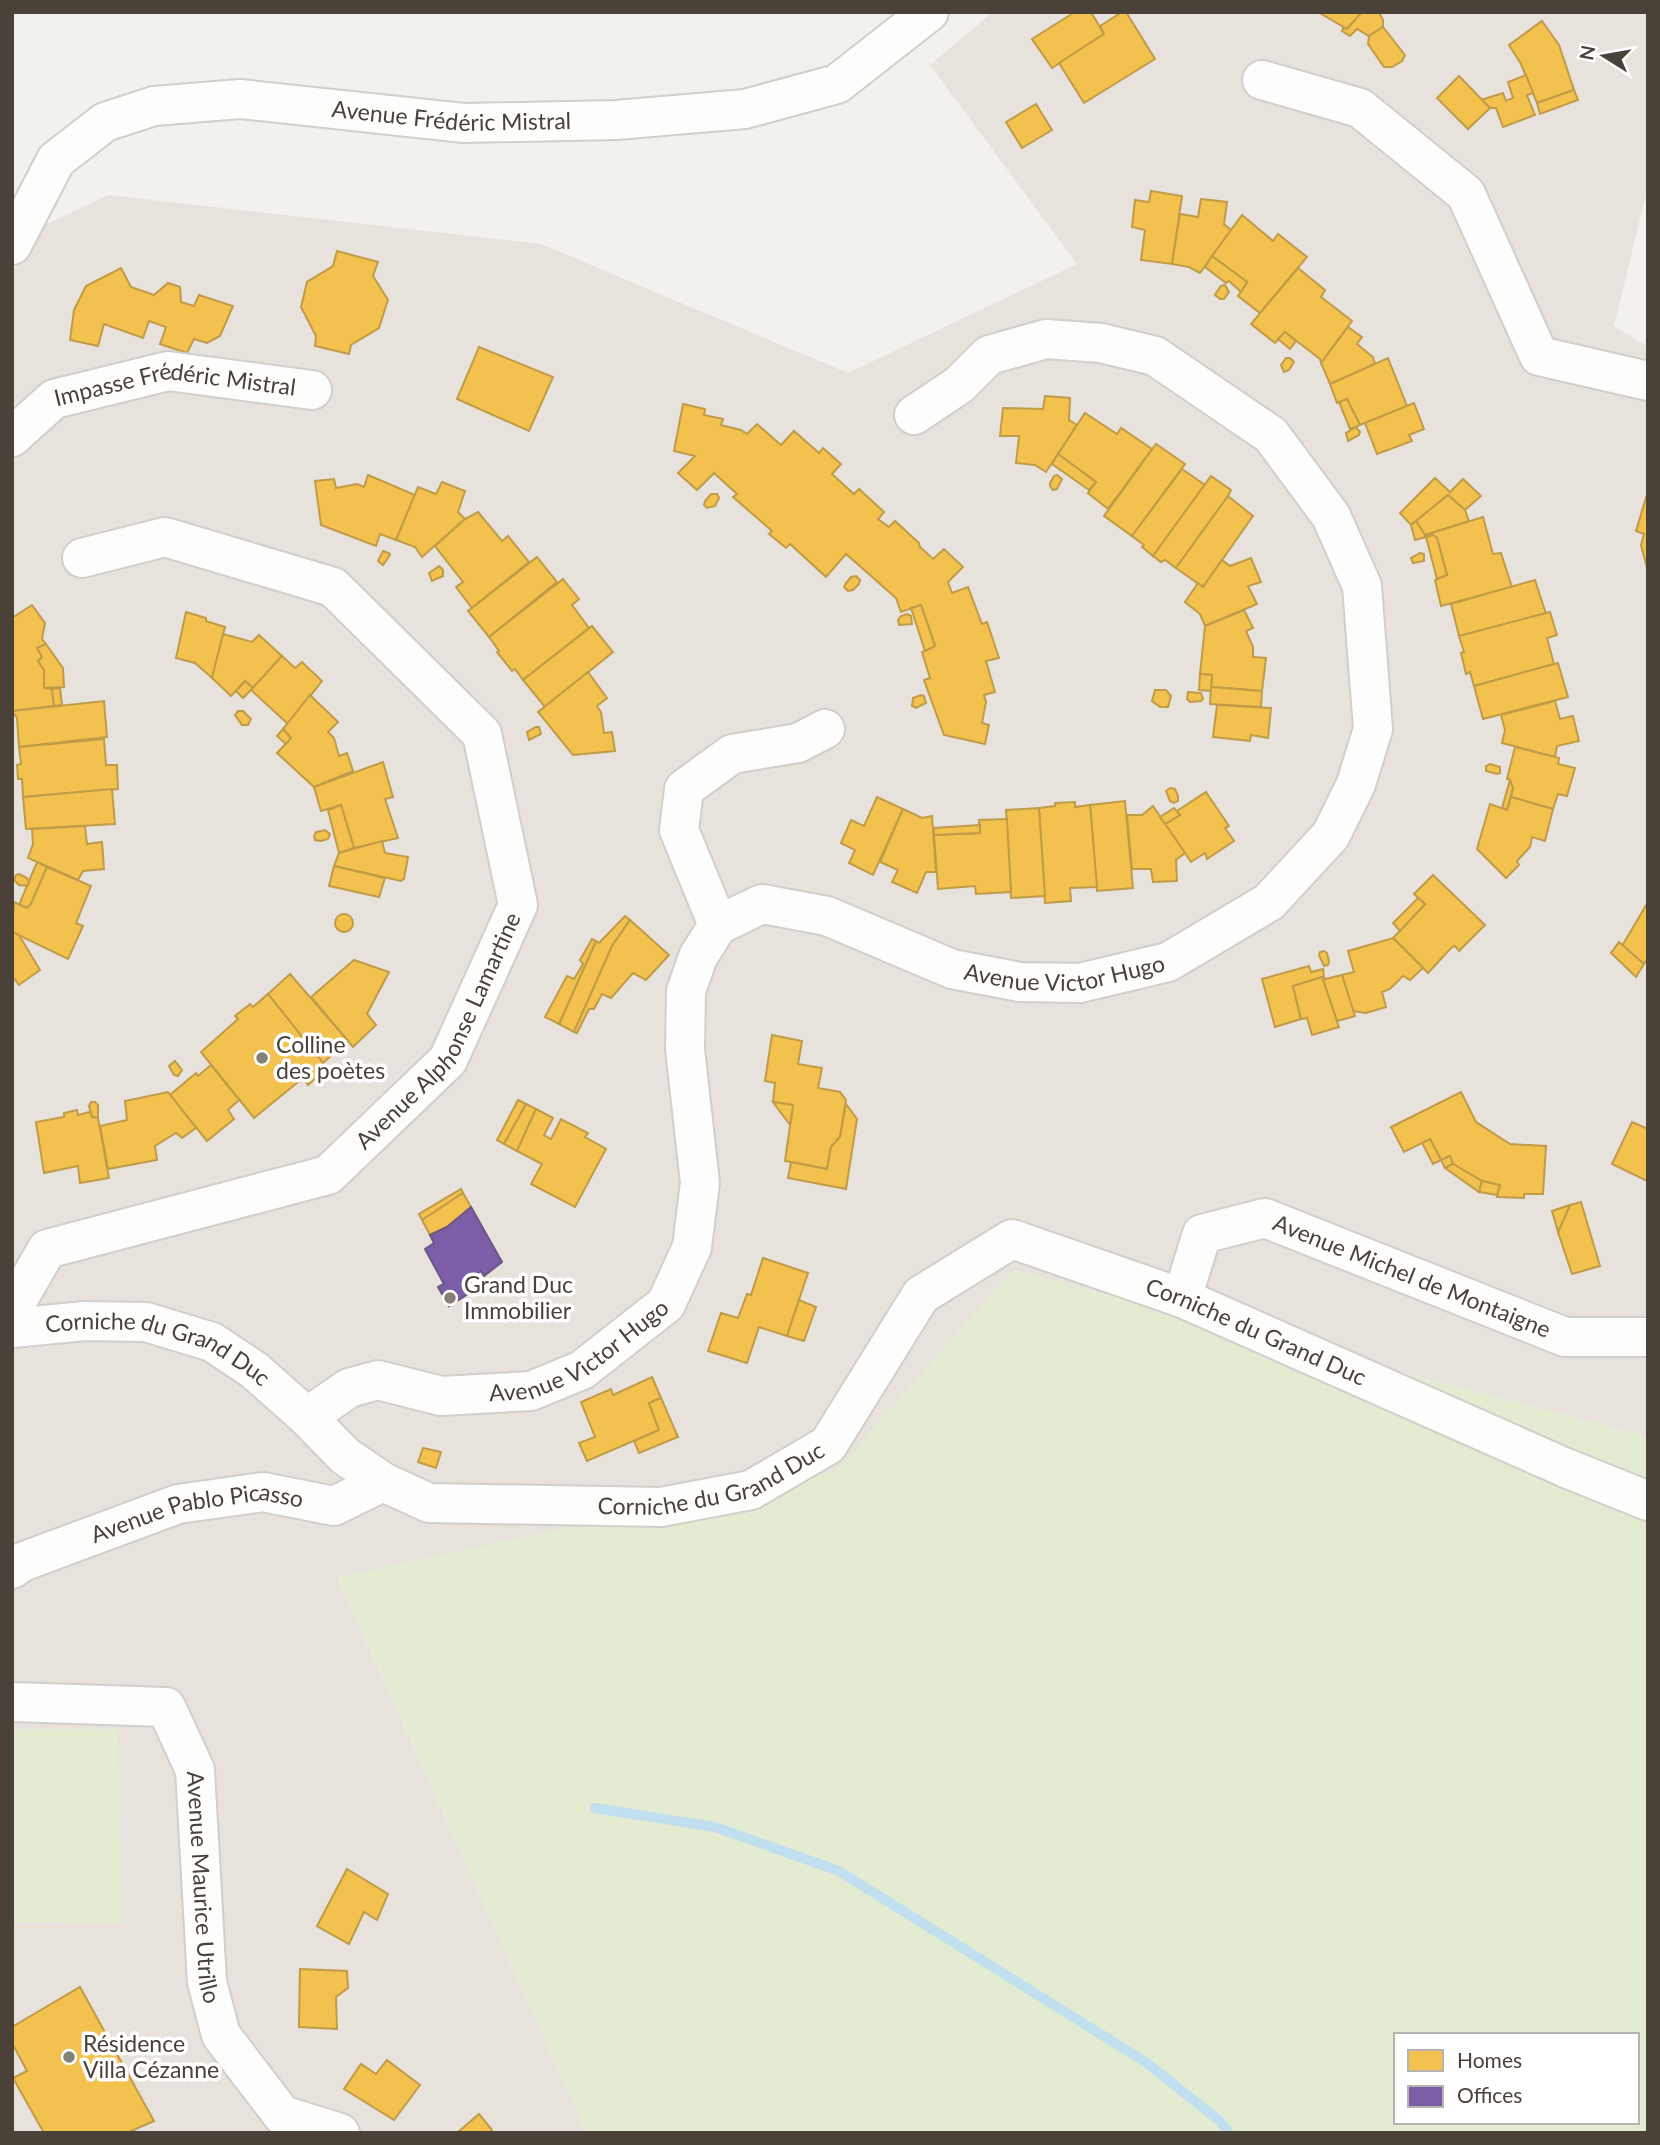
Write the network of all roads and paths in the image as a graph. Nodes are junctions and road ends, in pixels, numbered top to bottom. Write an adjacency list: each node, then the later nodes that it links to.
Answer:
1 (929, 12): 3 (street, Avenue Frédéric Mistral)
2 (1262, 80): 4 (street)
3 (12, 245)
4 (1648, 380)
5 (312, 390): 7 (street, Impasse Frédéric Mistral)
6 (914, 415): 10 (street, Avenue Victor Hugo)
7 (12, 437)
8 (82, 558): 12 (street, Avenue Alphonse Lamartine)
9 (825, 729): 10 (street)
10 (718, 925): 15 (street, Avenue Victor Hugo)
11 (1182, 1298): 14 (street, Avenue Michel de Montaigne); 16 (street, Corniche du Grand Duc); 17 (street, Corniche du Grand Duc)
12 (12, 1310)
13 (12, 1328): 15 (street, Corniche du Grand Duc)
14 (1648, 1337)
15 (307, 1417): 16 (street, Corniche du Grand Duc)
16 (383, 1482): 18 (street, Avenue Pablo Picasso)
17 (1648, 1501)
18 (12, 1569)
19 (12, 1702): 20 (street, Avenue Maurice Utrillo)
20 (340, 2133)

